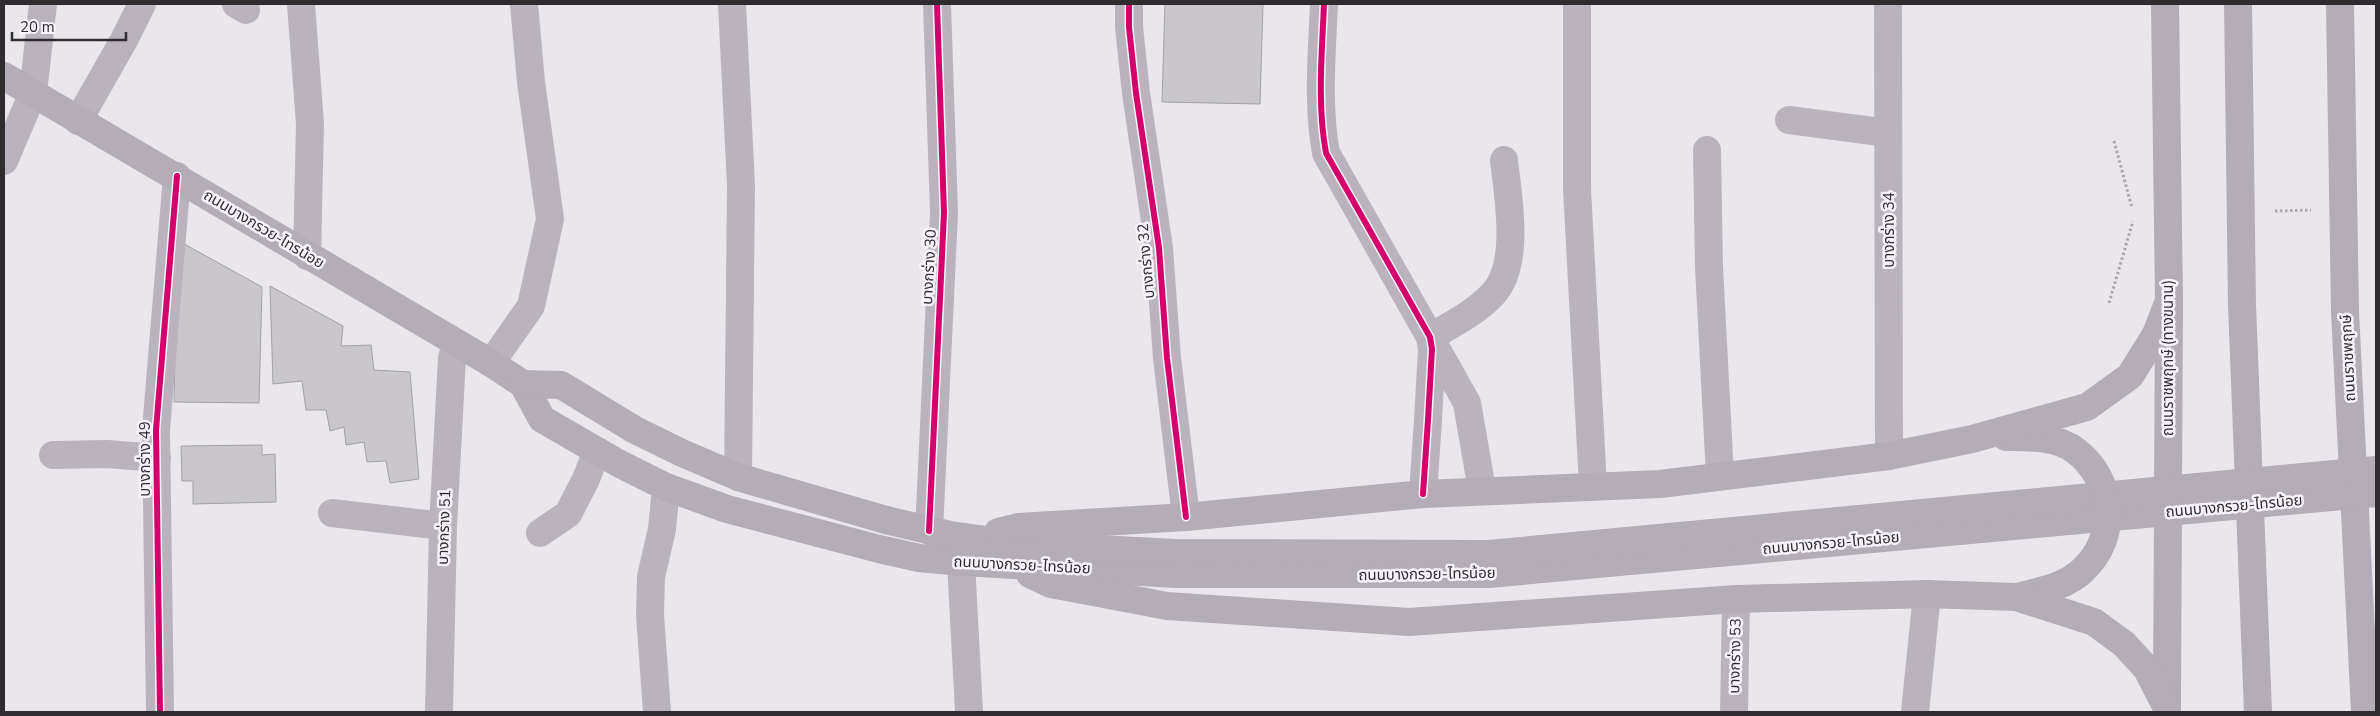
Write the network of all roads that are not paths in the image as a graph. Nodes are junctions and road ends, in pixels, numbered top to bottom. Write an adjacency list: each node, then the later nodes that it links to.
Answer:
1 (43, 4): 15 (street)
2 (142, 4): 17 (street)
3 (301, 4): 23 (street)
4 (524, 4): 27 (street)
5 (732, 4): 36 (street)
6 (937, 4): 45 (street, บางกร่าง 30)
7 (1129, 4): 43 (street, บางกร่าง 32)
8 (1324, 4): 25 (street)
9 (1577, 4): 37 (street)
10 (1888, 4): 18 (street, บางกร่าง 34)
11 (2165, 4): 24 (main road, ถนนราชพฤกษ์ (ทางขนาน))
12 (2238, 4): 60 (main road)
13 (2340, 4): 61 (main road, ถนนราชพฤกษ์)
14 (4, 76): 15 (main road, ถนนบางกรวย-ไทรน้อย)
15 (33, 93): 17 (main road, ถนนบางกรวย-ไทรน้อย); 21 (street)
16 (1789, 120): 18 (street)
17 (78, 121): 22 (main road, ถนนบางกรวย-ไทรน้อย)
18 (1888, 133): 32 (street, บางกร่าง 34)
19 (1707, 150): 35 (street)
20 (1504, 160): 25 (street)
21 (4, 161)
22 (177, 176): 23 (main road, ถนนบางกรวย-ไทรน้อย); 33 (street, บางกร่าง 49)
23 (308, 256): 26 (main road, ถนนบางกรวย-ไทรน้อย)
24 (2169, 301): 29 (main road); 53 (main road, ถนนราชพฤกษ์ (ทางขนาน))
25 (1430, 336): 39 (street); 41 (street)
26 (456, 343): 27 (main road, ถนนบางกรวย-ไทรน้อย); 44 (street, บางกร่าง 51)
27 (491, 364): 28 (main road, ถนนบางกรวย-ไทรน้อย)
28 (523, 384): 30 (main road, ถนนบางกรวย-ไทรน้อย); 36 (main road, ถนนบางกรวย-ไทรน้อย)
29 (1972, 439): 32 (main road); 51 (main road)
30 (596, 451): 38 (main road, ถนนบางกรวย-ไทรน้อย); 46 (street)
31 (53, 455): 33 (street)
32 (1889, 456): 35 (main road)
33 (157, 458): 54 (street, บางกร่าง 49)
34 (2376, 470): 49 (main road, ถนนบางกรวย-ไทรน้อย)
35 (1720, 476): 37 (main road)
36 (738, 477): 45 (main road, ถนนบางกรวย-ไทรน้อย)
37 (1593, 486): 39 (main road)
38 (666, 487): 47 (main road, ถนนบางกรวย-ไทรน้อย); 56 (street)
39 (1482, 490): 41 (main road)
40 (2376, 493): 49 (main road, ถนนบางกรวย-ไทรน้อย)
41 (1423, 494): 43 (main road)
42 (332, 513): 44 (street)
43 (1186, 517): 47 (main road)
44 (443, 526): 55 (street, บางกร่าง 51)
45 (929, 531): 47 (main road, ถนนบางกรวย-ไทรน้อย)
46 (540, 534)
47 (965, 550): 48 (main road, ถนนบางกรวย-ไทรน้อย); 49 (main road, ถนนบางกรวย-ไทรน้อย); 57 (street)
48 (1006, 563): 49 (main road, ถนนบางกรวย-ไทรน้อย); 52 (main road)
49 (1249, 565)
50 (1927, 594): 51 (main road); 52 (main road); 59 (street)
51 (2016, 597): 53 (main road)
52 (1736, 599): 58 (street, บางกร่าง 53)
53 (2168, 710)
54 (160, 712)
55 (439, 712)
56 (657, 712)
57 (969, 712)
58 (1734, 712)
59 (1915, 712)
60 (2258, 712)
61 (2365, 712)

